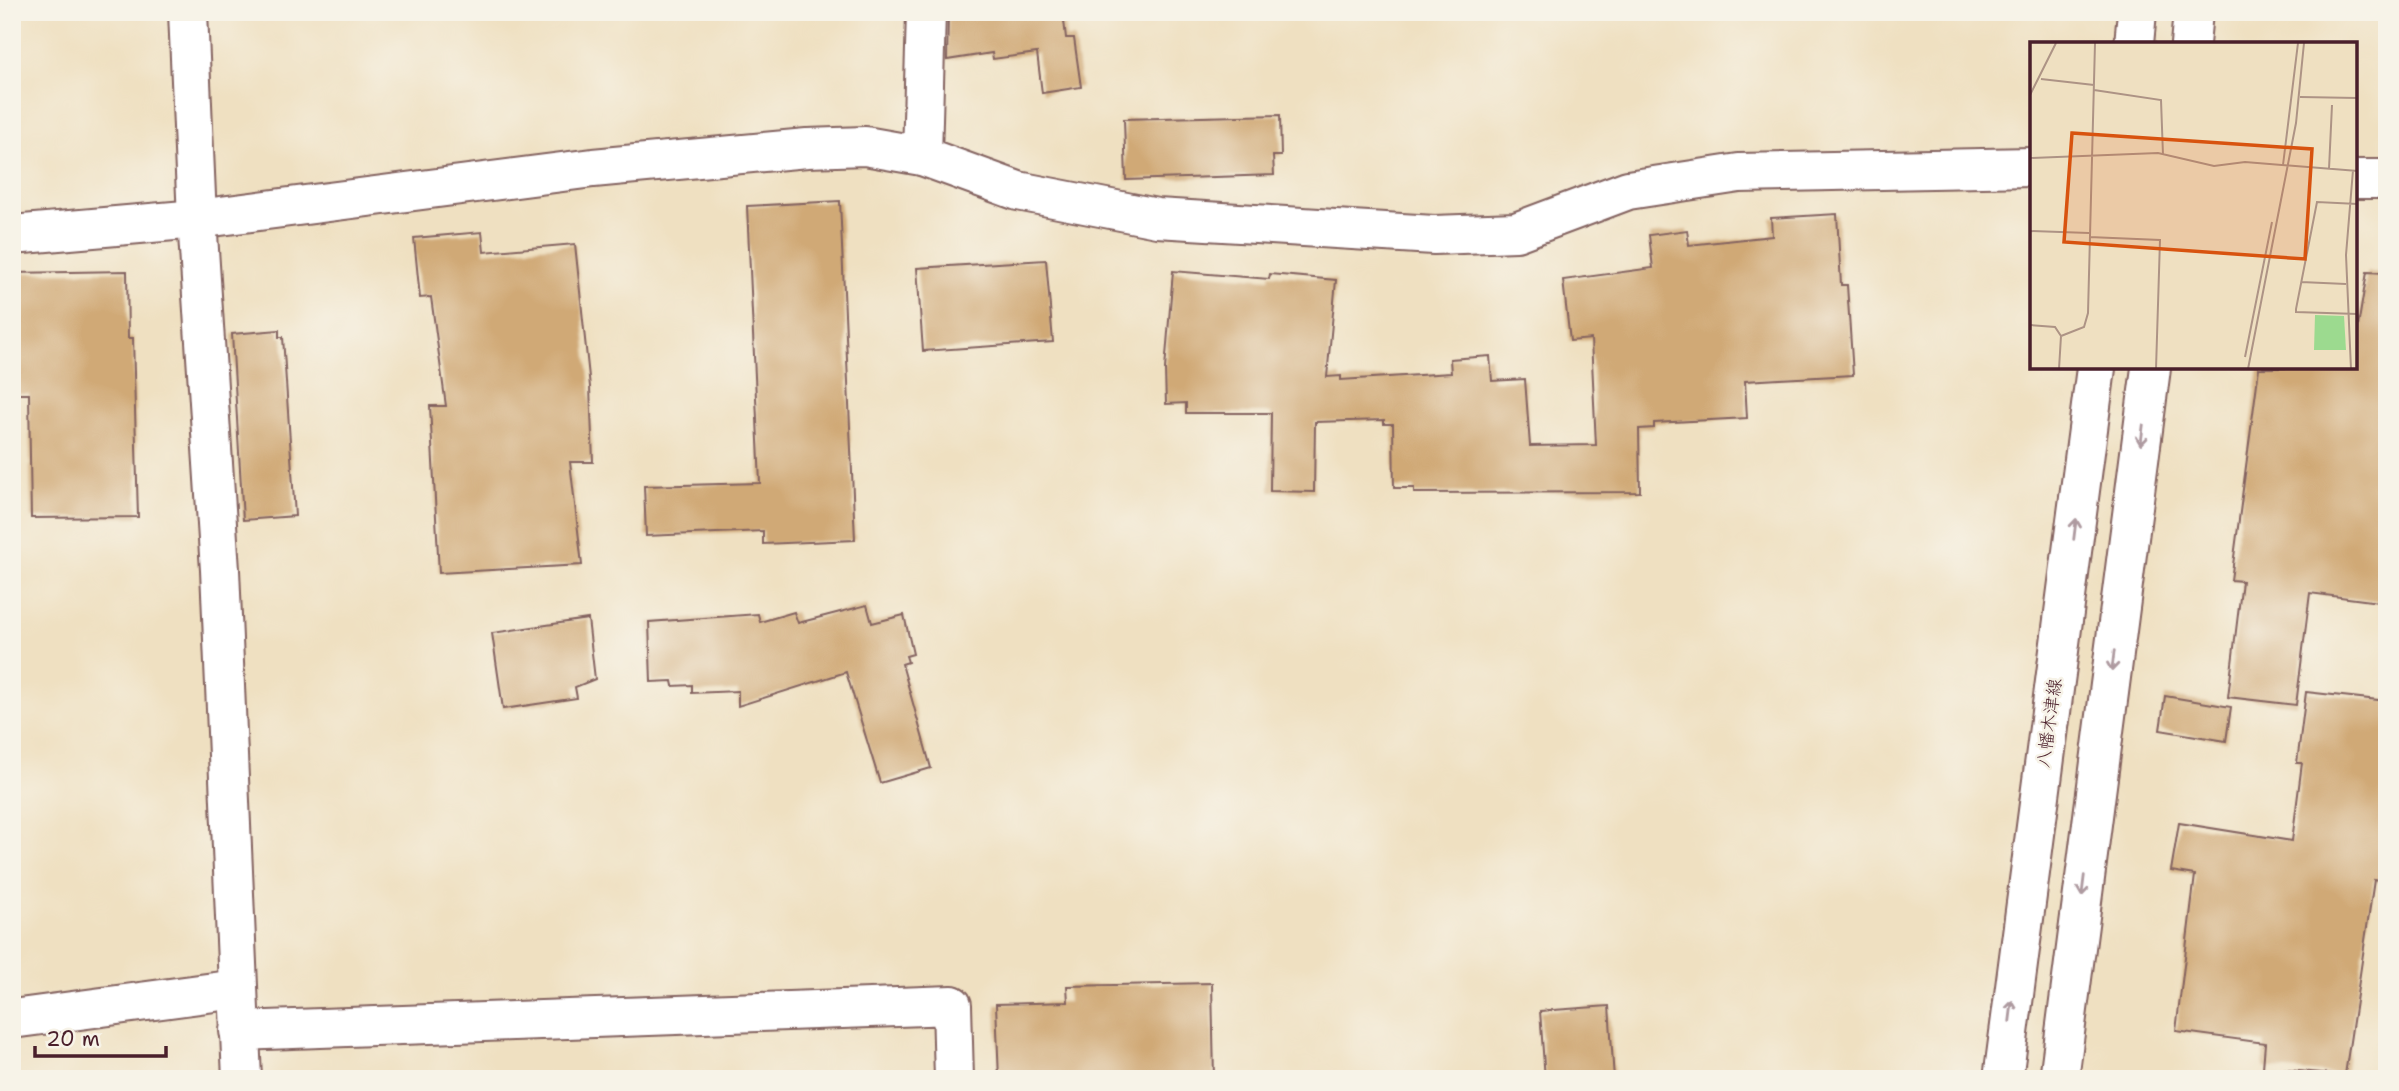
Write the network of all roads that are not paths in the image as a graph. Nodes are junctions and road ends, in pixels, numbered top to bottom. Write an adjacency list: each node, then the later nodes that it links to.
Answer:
1 (188, 12): 11 (street)
2 (926, 12): 7 (street)
3 (2137, 12): 5 (street)
4 (2193, 12): 6 (street)
5 (2134, 42)
6 (2190, 42)
7 (922, 156): 8 (street); 11 (street)
8 (2030, 167)
9 (2357, 179): 10 (street)
10 (2387, 179)
11 (197, 219): 12 (street); 15 (street)
12 (12, 235)
13 (2096, 369): 20 (street, 八幡木津線, one-way to 13)
14 (2151, 369): 21 (street, one-way to 21)
15 (237, 989): 16 (street); 17 (street)
16 (12, 1019)
17 (239, 1031): 18 (street); 19 (street)
18 (242, 1079)
19 (954, 1079)
20 (2003, 1079)
21 (2059, 1079)

